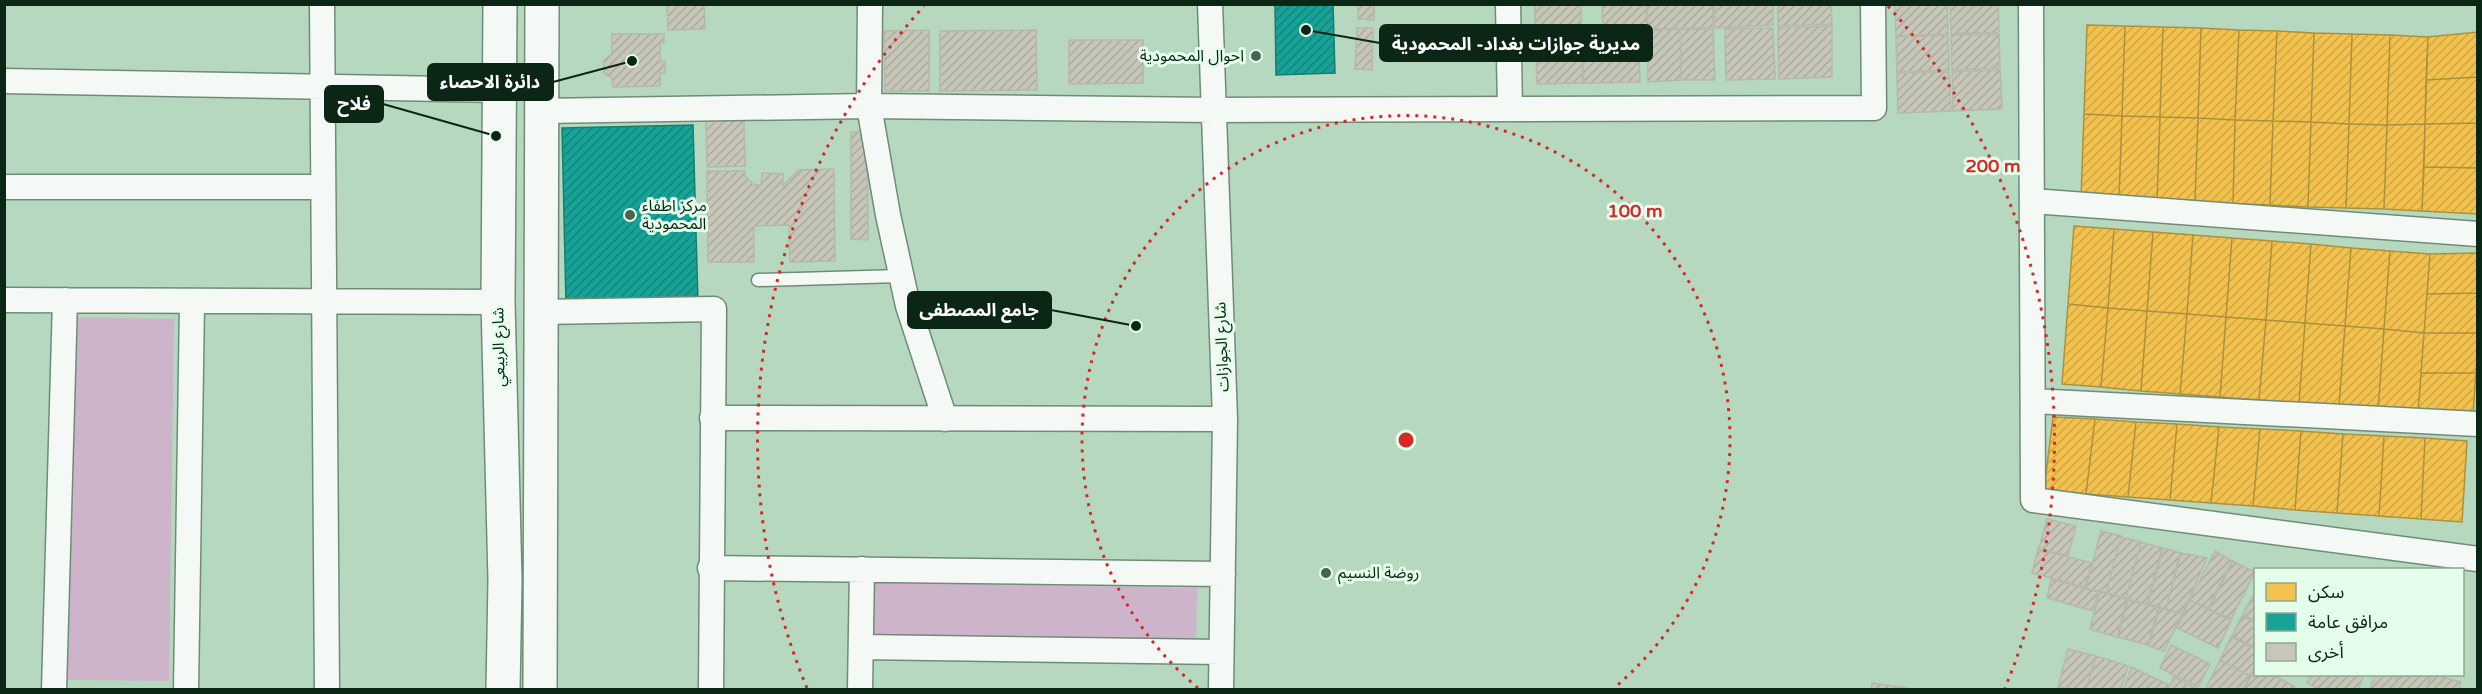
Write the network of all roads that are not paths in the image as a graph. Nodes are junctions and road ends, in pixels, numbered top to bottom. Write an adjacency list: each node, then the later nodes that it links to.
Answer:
1 (322, 4): 10 (street)
2 (500, 4): 11 (street, شارع الربيعي)
3 (542, 4): 15 (street)
4 (870, 4): 12 (street)
5 (1210, 4): 14 (street, شارع الجوازات)
6 (1508, 4): 13 (street)
7 (1873, 4): 13 (street)
8 (2031, 4): 18 (street)
9 (4, 81): 10 (street)
10 (323, 87): 11 (street); 16 (street)
11 (500, 90): 26 (street, شارع الربيعي)
12 (869, 106): 14 (street); 15 (street); 20 (street)
13 (1510, 109): 14 (street)
14 (1214, 110): 31 (street, شارع الجوازات)
15 (541, 111): 27 (street)
16 (323, 187): 17 (street); 25 (street)
17 (4, 188)
18 (2032, 201): 19 (street); 28 (street)
19 (2478, 234)
20 (900, 276): 21 (lane); 30 (street)
21 (758, 280)
22 (4, 300): 23 (street)
23 (65, 300): 24 (street); 43 (street)
24 (192, 302): 25 (street); 44 (street)
25 (324, 302): 26 (street); 45 (street)
26 (498, 302): 33 (street, شارع الربيعي)
27 (541, 312): 29 (street); 35 (street)
28 (2033, 401): 32 (street); 34 (street)
29 (712, 418): 30 (street); 36 (street)
30 (945, 419): 31 (street)
31 (1225, 419): 38 (street, شارع الجوازات)
32 (2478, 424)
33 (504, 558): 35 (street); 39 (street, شارع الربيعي)
34 (2478, 559)
35 (541, 560): 40 (street)
36 (710, 568): 37 (street); 48 (street)
37 (862, 569): 38 (street); 41 (street)
38 (1223, 574): 42 (street, شارع الجوازات)
39 (504, 611): 40 (street); 46 (street, شارع الربيعي)
40 (541, 616): 47 (street)
41 (861, 647): 42 (street); 49 (street)
42 (1221, 652): 50 (street, شارع الجوازات)
43 (54, 690)
44 (186, 690)
45 (327, 690)
46 (503, 690)
47 (540, 690)
48 (711, 690)
49 (860, 690)
50 (1221, 690)

